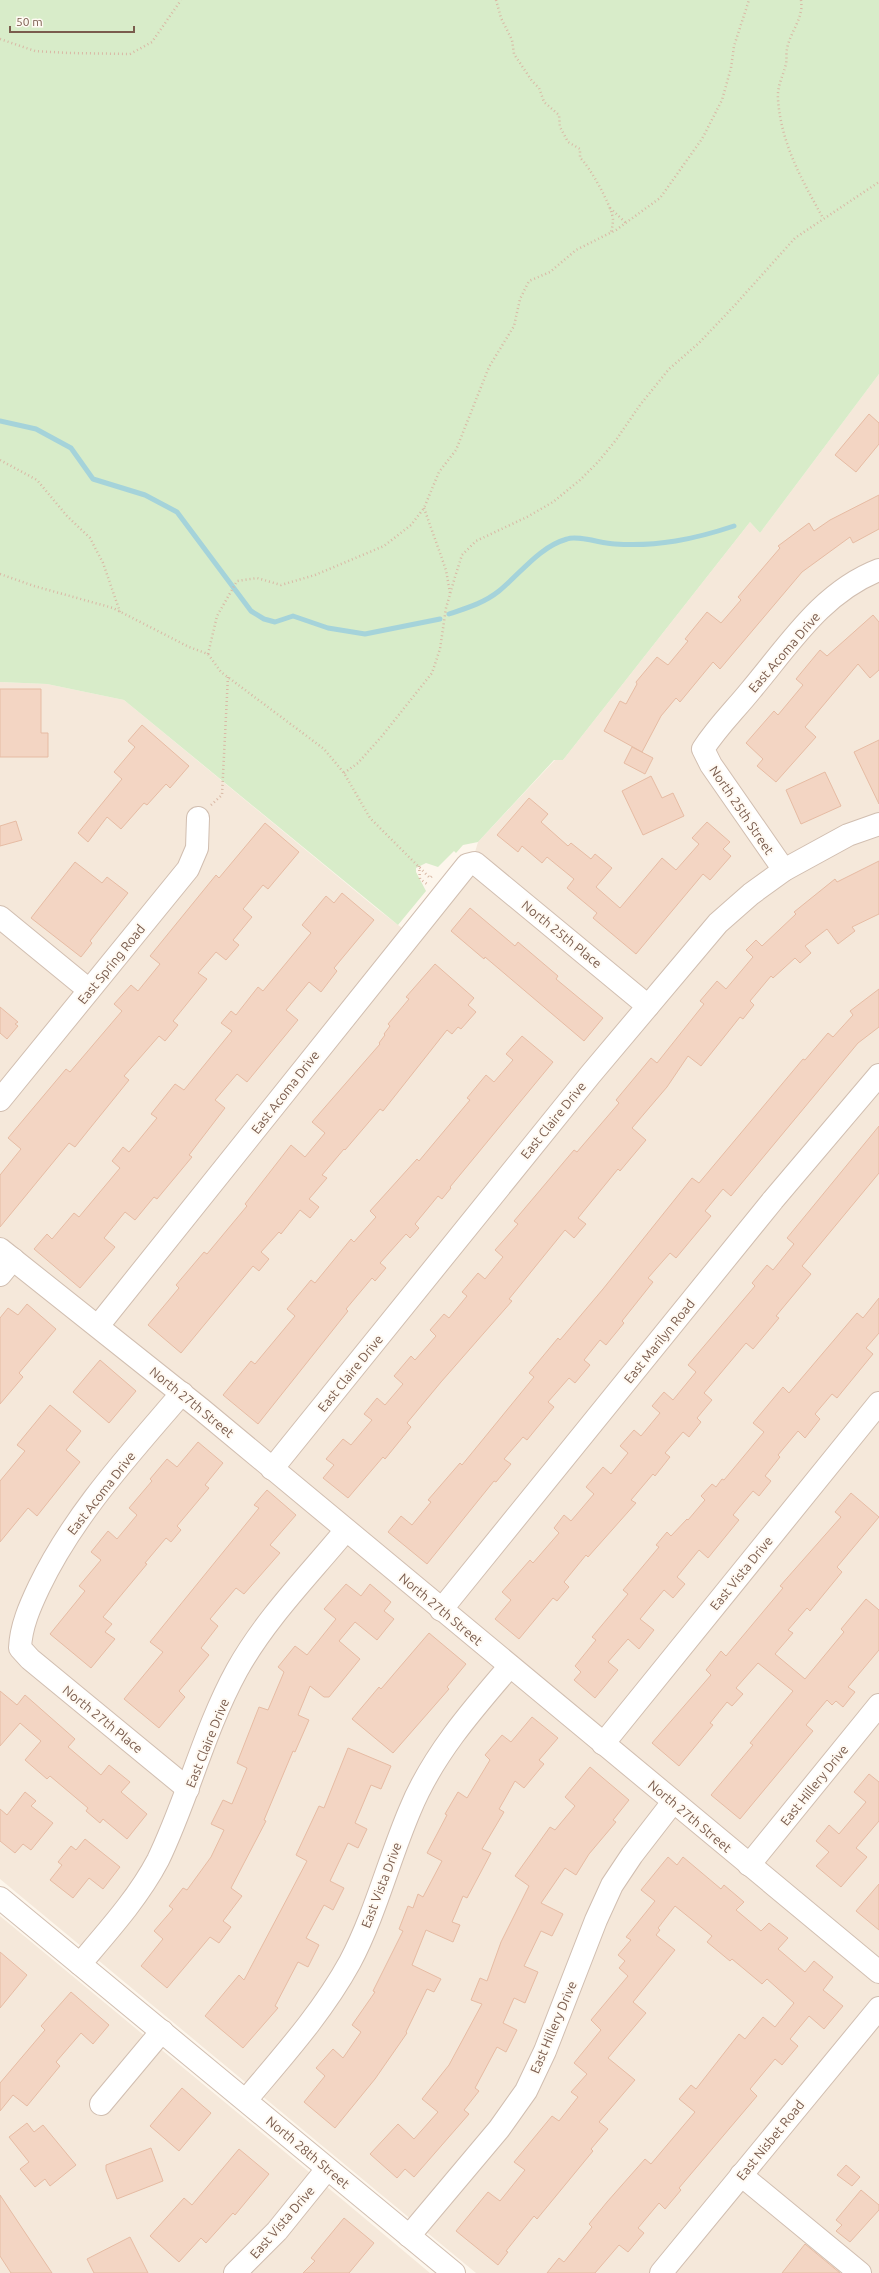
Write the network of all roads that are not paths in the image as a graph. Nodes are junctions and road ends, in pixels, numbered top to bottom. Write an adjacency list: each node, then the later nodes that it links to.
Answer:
1 (879, 570): 2 (street, East Acoma Drive)
2 (703, 749): 6 (street, North 25th Street)
3 (198, 818): 8 (street, East Spring Road)
4 (879, 824): 6 (street, East Claire Drive)
5 (475, 863): 9 (street, North 25th Place); 13 (street, East Acoma Drive)
6 (784, 870): 9 (street, East Claire Drive)
7 (0, 916): 8 (street)
8 (89, 990): 11 (street, East Spring Road)
9 (648, 1006): 16 (street, East Claire Drive)
10 (879, 1075): 18 (street, East Marilyn Road)
11 (0, 1100)
12 (4, 1261): 13 (street, North 27th Street)
13 (98, 1326): 14 (street, North 27th Street)
14 (182, 1393): 16 (street, North 27th Street); 19 (street, East Acoma Drive)
15 (879, 1403): 22 (street, East Vista Drive)
16 (272, 1469): 17 (street, North 27th Street)
17 (346, 1530): 18 (street, North 27th Street); 23 (street, East Claire Drive)
18 (441, 1610): 20 (street, North 27th Street)
19 (20, 1648): 23 (street, North 27th Place)
20 (510, 1666): 22 (street, North 27th Street); 31 (street, East Vista Drive)
21 (879, 1705): 25 (street, East Hillery Drive)
22 (603, 1744): 24 (street, North 27th Street)
23 (188, 1789): 27 (street, East Claire Drive)
24 (673, 1802): 25 (street, North 27th Street); 35 (street, East Hillery Drive)
25 (749, 1865): 28 (street, North 27th Street)
26 (0, 1898): 27 (street, North 28th Street)
27 (80, 1964): 30 (street, North 28th Street)
28 (879, 1972)
29 (879, 2008): 34 (street, East Nisbet Road)
30 (162, 2031): 31 (street, North 28th Street); 32 (street)
31 (246, 2100): 33 (street, North 28th Street)
32 (101, 2104)
33 (328, 2169): 35 (street, North 28th Street); 36 (street, East Vista Drive)
34 (741, 2175): 38 (street, East Nisbet Road); 39 (street)
35 (409, 2236): 37 (street, North 28th Street)
36 (235, 2273)
37 (454, 2273)
38 (661, 2273)
39 (860, 2273)

